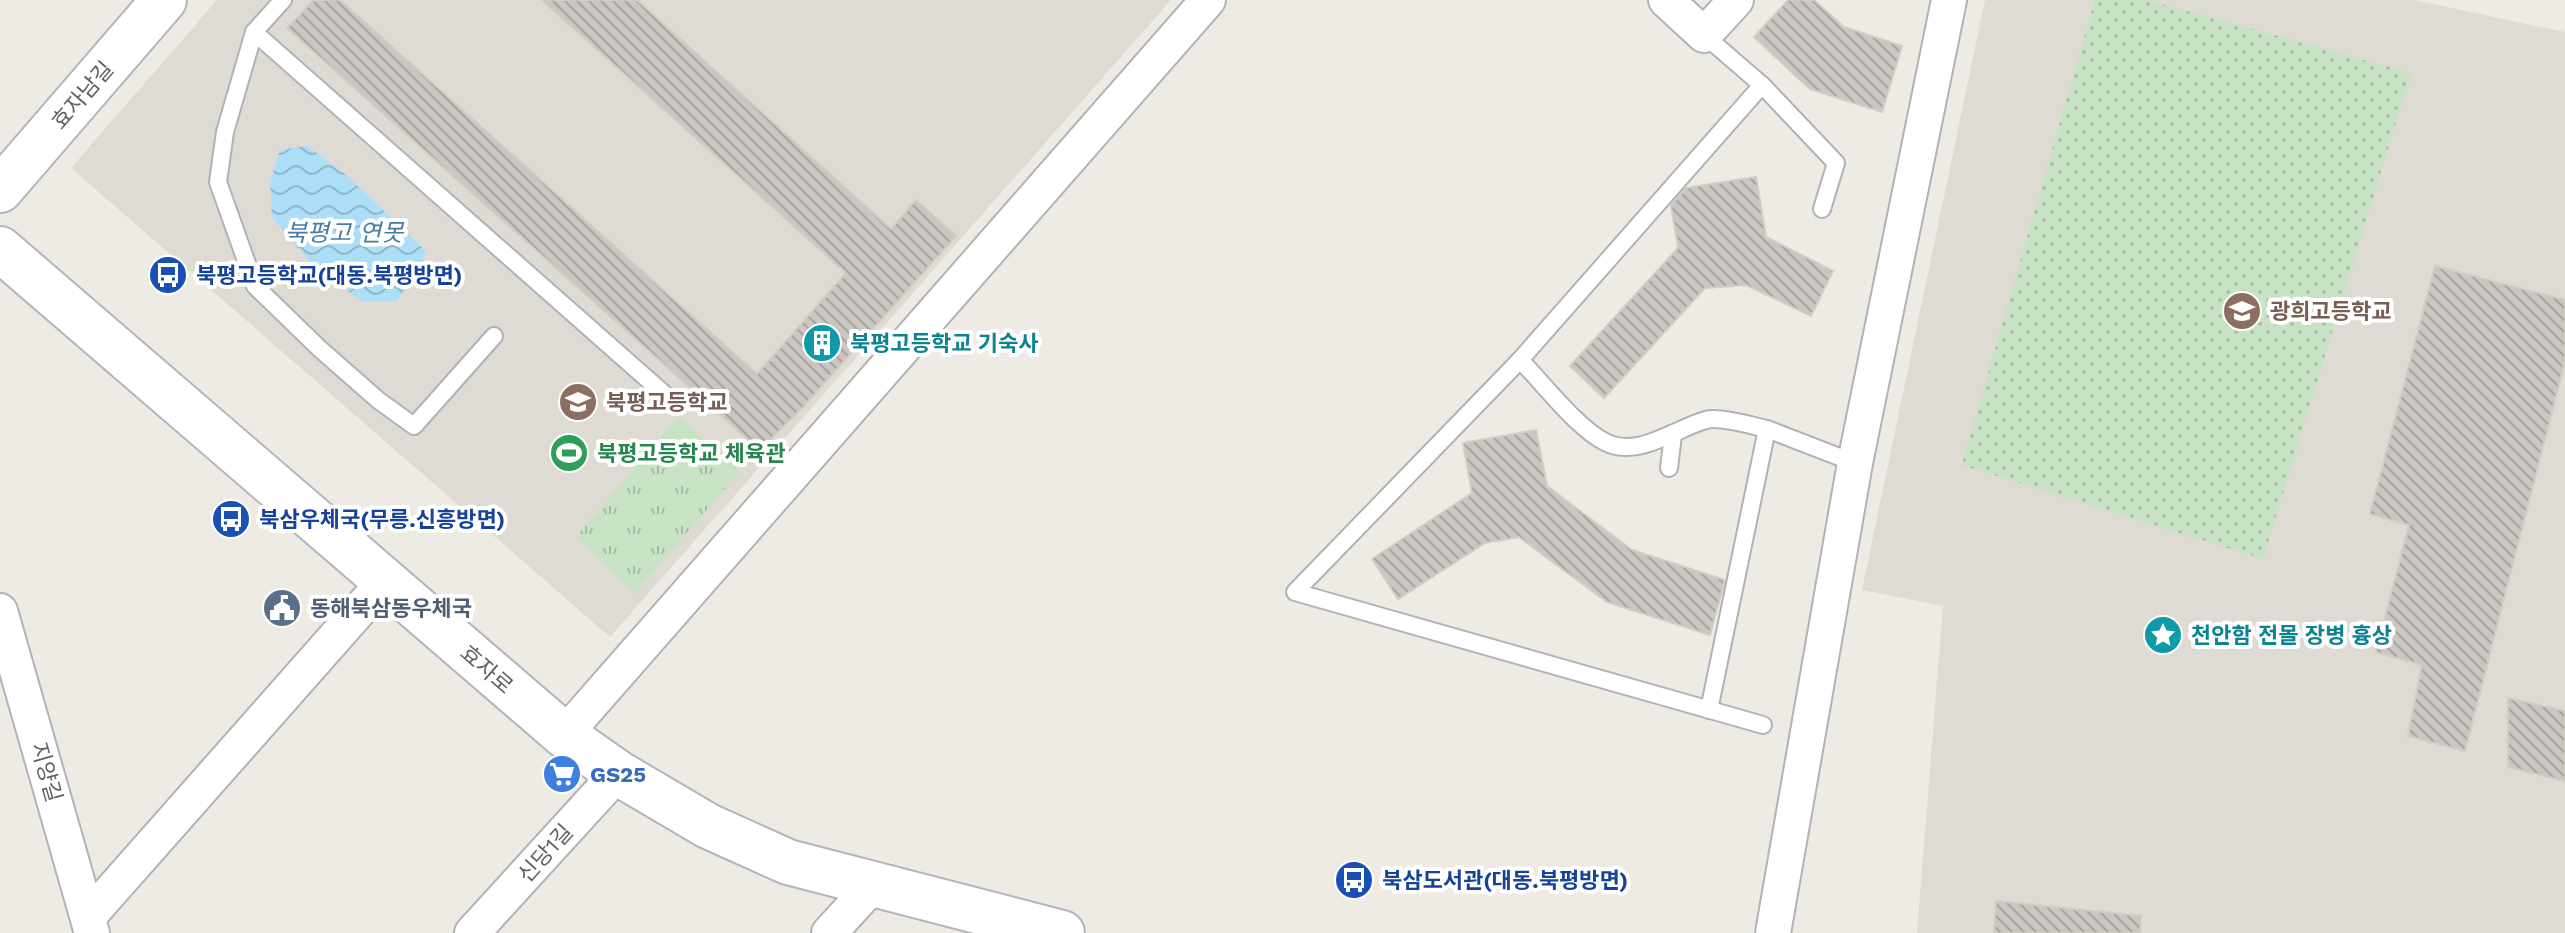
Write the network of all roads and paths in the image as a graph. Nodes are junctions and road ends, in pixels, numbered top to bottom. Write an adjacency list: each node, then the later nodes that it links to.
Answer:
1 (283, 0): 7 (lane)
2 (1208, 0): 24 (street)
3 (1666, 0): 8 (street)
4 (1736, 0): 8 (street)
5 (1949, 0): 18 (street)
6 (162, 1): 10 (street, 효자남길)
7 (254, 32): 13 (lane); 15 (lane)
8 (1704, 35): 9 (lane)
9 (1762, 85): 11 (lane); 14 (lane)
10 (0, 190)
11 (1822, 209)
12 (0, 249): 20 (street, 효자로)
13 (494, 336)
14 (1520, 360): 17 (lane); 22 (lane)
15 (670, 399)
16 (1767, 429): 17 (lane); 18 (lane); 22 (lane)
17 (1673, 435): 19 (lane)
18 (1855, 463): 31 (street)
19 (1669, 468)
20 (385, 581): 24 (street, 효자로); 27 (street)
21 (0, 611): 27 (street, 지양길)
22 (1709, 710): 23 (lane)
23 (1763, 725)
24 (564, 735): 25 (street, 효자로)
25 (618, 773): 26 (street, 효자로); 28 (street, 신당1길)
26 (874, 884): 29 (street); 30 (street, 효자로)
27 (91, 924)
28 (472, 933)
29 (829, 933)
30 (1062, 933)
31 (1773, 933)

